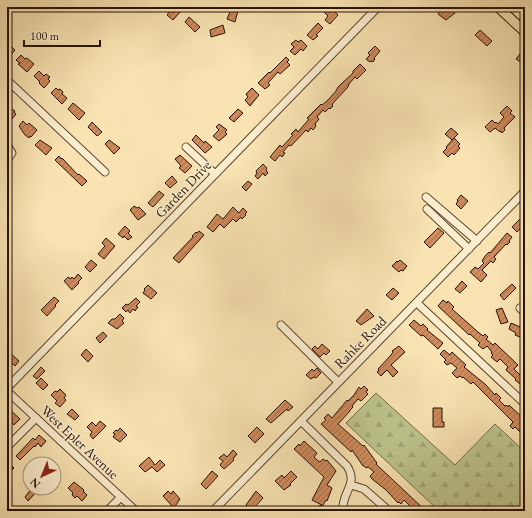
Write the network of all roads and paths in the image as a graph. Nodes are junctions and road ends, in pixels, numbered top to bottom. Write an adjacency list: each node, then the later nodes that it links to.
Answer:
1 (378, 7): 9 (street, Garden Drive)
2 (498, 7): 3 (main road)
3 (524, 28)
4 (7, 80): 8 (street)
5 (7, 146): 7 (street)
6 (186, 147): 9 (street)
7 (7, 160)
8 (105, 172)
9 (215, 174): 18 (street, Garden Drive)
10 (525, 191): 13 (street, Rahke Road)
11 (426, 197): 13 (street)
12 (427, 209): 14 (street)
13 (477, 241): 14 (street, Rahke Road)
14 (469, 249): 15 (street, Rahke Road)
15 (416, 303): 17 (street, Rahke Road); 20 (street)
16 (281, 324): 17 (street)
17 (338, 382): 22 (street, Rahke Road)
18 (7, 388)
19 (7, 391): 21 (street, West Epler Avenue)
20 (525, 404)
21 (36, 418): 23 (street); 25 (street, West Epler Avenue)
22 (301, 421): 24 (street); 28 (street, Rahke Road)
23 (7, 447)
24 (351, 485): 29 (street); 30 (street)
25 (121, 497): 26 (street); 27 (street, West Epler Avenue)
26 (107, 511)
27 (135, 511)
28 (213, 511)
29 (343, 511)
30 (389, 511)

